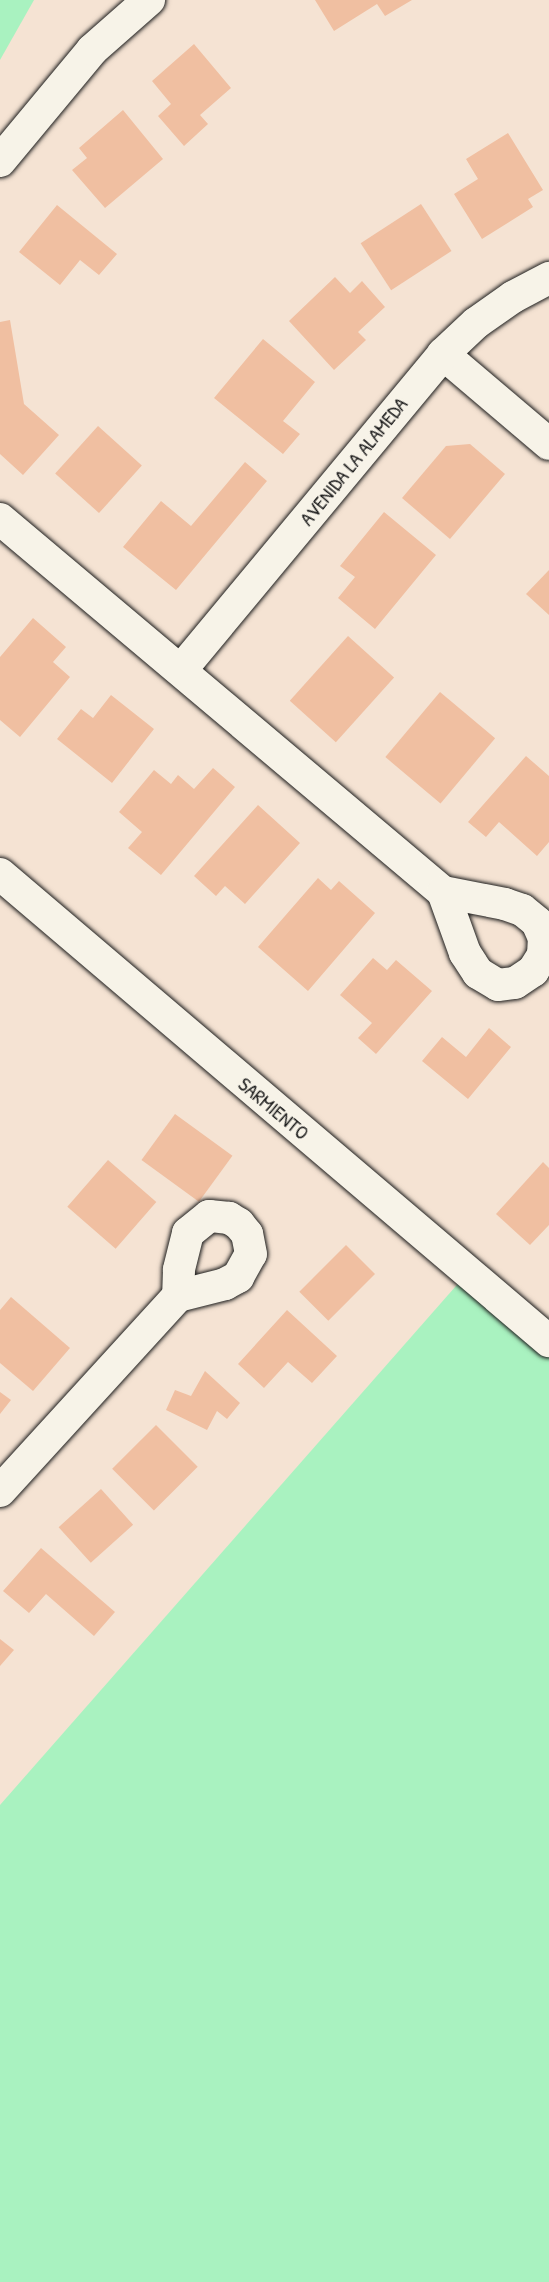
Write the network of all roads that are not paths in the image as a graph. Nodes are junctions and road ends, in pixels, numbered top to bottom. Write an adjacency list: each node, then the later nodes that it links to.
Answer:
1 (149, 0): 2 (street)
2 (0, 161)
3 (549, 278): 4 (street, AVENIDA LA ALAMEDA)
4 (444, 354): 5 (street); 7 (street, AVENIDA LA ALAMEDA)
5 (549, 444)
6 (0, 519): 7 (street)
7 (181, 670): 9 (street)
8 (0, 874): 11 (street, SARMIENTO)
9 (443, 892)
10 (178, 1296): 12 (street)
11 (549, 1341)
12 (0, 1491)

